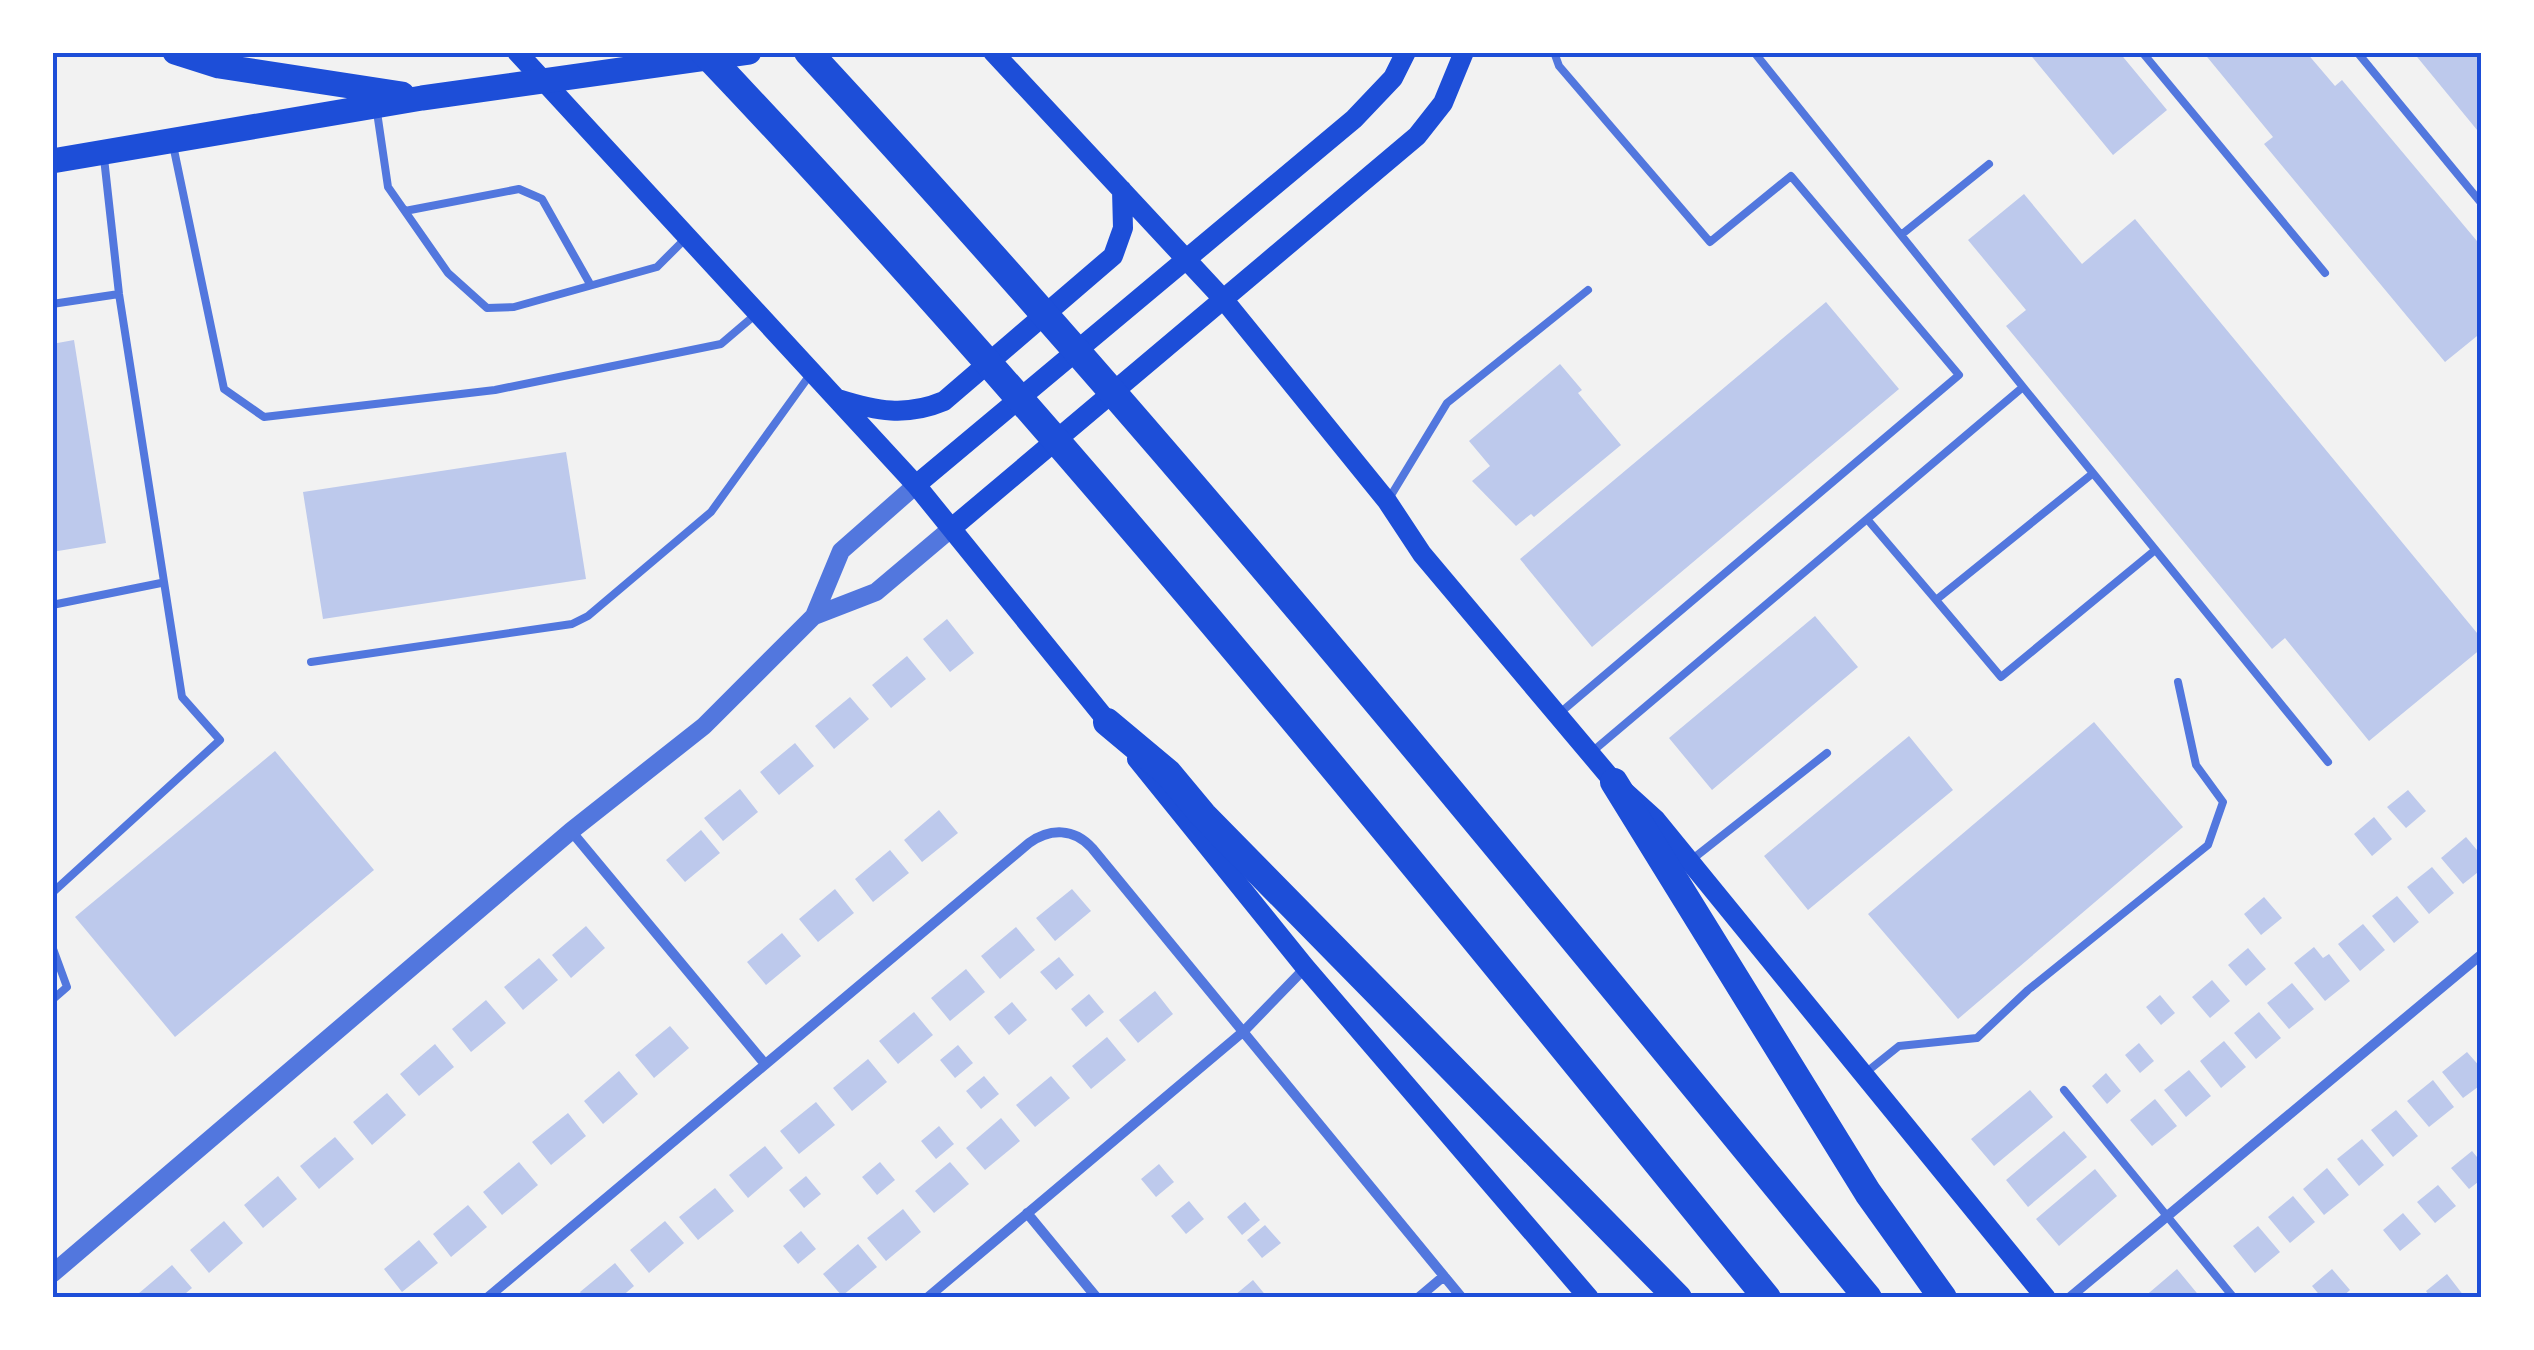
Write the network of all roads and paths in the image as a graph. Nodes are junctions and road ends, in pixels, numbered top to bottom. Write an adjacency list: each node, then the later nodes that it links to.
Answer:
1 (175, 52): 14 (main road)
2 (517, 52): 13 (main road)
3 (704, 52): 76 (highway)
4 (749, 52): 13 (main road)
5 (808, 52): 77 (highway)
6 (993, 52): 20 (main road)
7 (1406, 52): 25 (main road)
8 (1464, 52): 30 (main road)
9 (1554, 52): 48 (lane)
10 (1754, 52): 23 (lane)
11 (2142, 52): 26 (lane)
12 (2357, 52): 21 (lane)
13 (542, 83): 14 (main road); 24 (main road)
14 (422, 98): 15 (main road)
15 (376, 105): 16 (main road); 22 (lane)
16 (172, 140): 17 (main road); 32 (lane)
17 (103, 153): 18 (main road); 29 (lane)
18 (52, 162)
19 (1989, 164): 23 (lane)
20 (1122, 190): 25 (main road); 35 (main road)
21 (2482, 204)
22 (405, 211): 27 (lane); 27 (lane)
23 (1902, 235): 34 (lane)
24 (686, 237): 27 (lane); 32 (main road)
25 (1186, 258): 30 (main road); 37 (main road)
26 (2325, 273)
27 (590, 284)
28 (1588, 290): 38 (lane)
29 (119, 294): 31 (lane); 42 (lane)
30 (1224, 300): 38 (main road); 40 (main road)
31 (52, 304)
32 (757, 314): 33 (main road)
33 (812, 372): 35 (main road); 46 (lane)
34 (2023, 387): 36 (lane); 39 (lane)
35 (836, 398): 37 (main road)
36 (2092, 474): 41 (lane); 43 (lane)
37 (916, 484): 40 (main road); 45 (street)
38 (1387, 501): 48 (main road)
39 (1866, 519): 43 (lane); 51 (lane)
40 (953, 527): 45 (street); 49 (main road)
41 (2154, 550): 43 (lane); 52 (lane)
42 (161, 584): 44 (lane); 56 (lane)
43 (1936, 600)
44 (52, 605)
45 (814, 616): 54 (street)
46 (311, 662)
47 (2178, 682): 63 (lane)
48 (1557, 715): 51 (main road)
49 (1107, 722): 59 (main road); 75 (highway)
50 (1828, 753): 55 (lane)
51 (1590, 754): 53 (main road)
52 (2328, 762)
53 (1614, 782): 55 (main road); 78 (highway)
54 (572, 832): 62 (street); 67 (street)
55 (1690, 862): 63 (main road)
56 (52, 893)
57 (52, 946): 60 (lane)
58 (2482, 954): 66 (street)
59 (1305, 967): 61 (street); 74 (main road)
60 (52, 1000)
61 (1244, 1031): 62 (street); 65 (street); 68 (street)
62 (765, 1064): 69 (street)
63 (1864, 1074): 79 (main road)
64 (2064, 1090): 66 (lane)
65 (1028, 1213): 70 (street); 71 (street)
66 (2168, 1216): 80 (street); 81 (lane)
67 (52, 1274)
68 (1444, 1276): 72 (street); 73 (street)
69 (487, 1298)
70 (926, 1298)
71 (1096, 1298)
72 (1418, 1298)
73 (1462, 1298)
74 (1589, 1298)
75 (1678, 1298)
76 (1767, 1298)
77 (1868, 1298)
78 (1943, 1298)
79 (2046, 1298)
80 (2069, 1298)
81 (2234, 1298)

